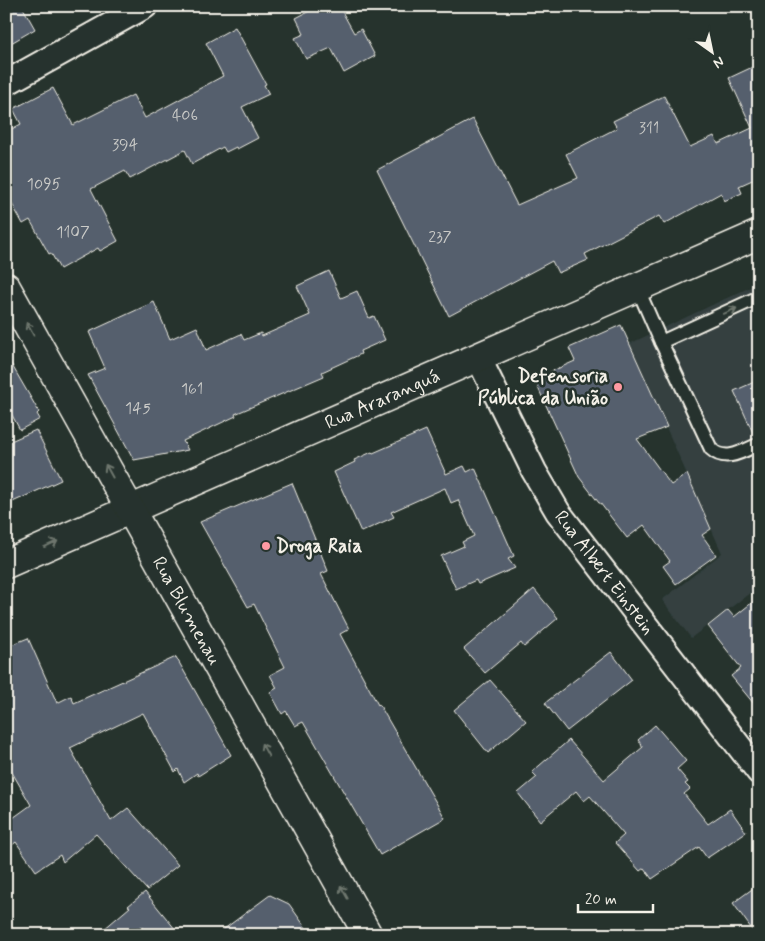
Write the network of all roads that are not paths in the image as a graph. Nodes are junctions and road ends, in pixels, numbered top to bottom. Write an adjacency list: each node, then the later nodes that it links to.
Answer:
1 (144, 6): 2 (street)
2 (6, 83)
3 (759, 234): 5 (street, Rua Araranguá)
4 (6, 287): 10 (street, Rua Blumenau, one-way to 4)
5 (638, 287): 7 (lane); 8 (street, Rua Araranguá)
6 (759, 298): 7 (lane, one-way to 6)
7 (661, 342): 9 (lane)
8 (478, 357): 10 (street, Rua Araranguá); 12 (street, Rua Albert Einstein)
9 (759, 444)
10 (130, 509): 11 (street, Rua Araranguá, one-way to 10); 13 (street, Rua Blumenau, one-way to 10)
11 (6, 564)
12 (759, 772)
13 (368, 935)

